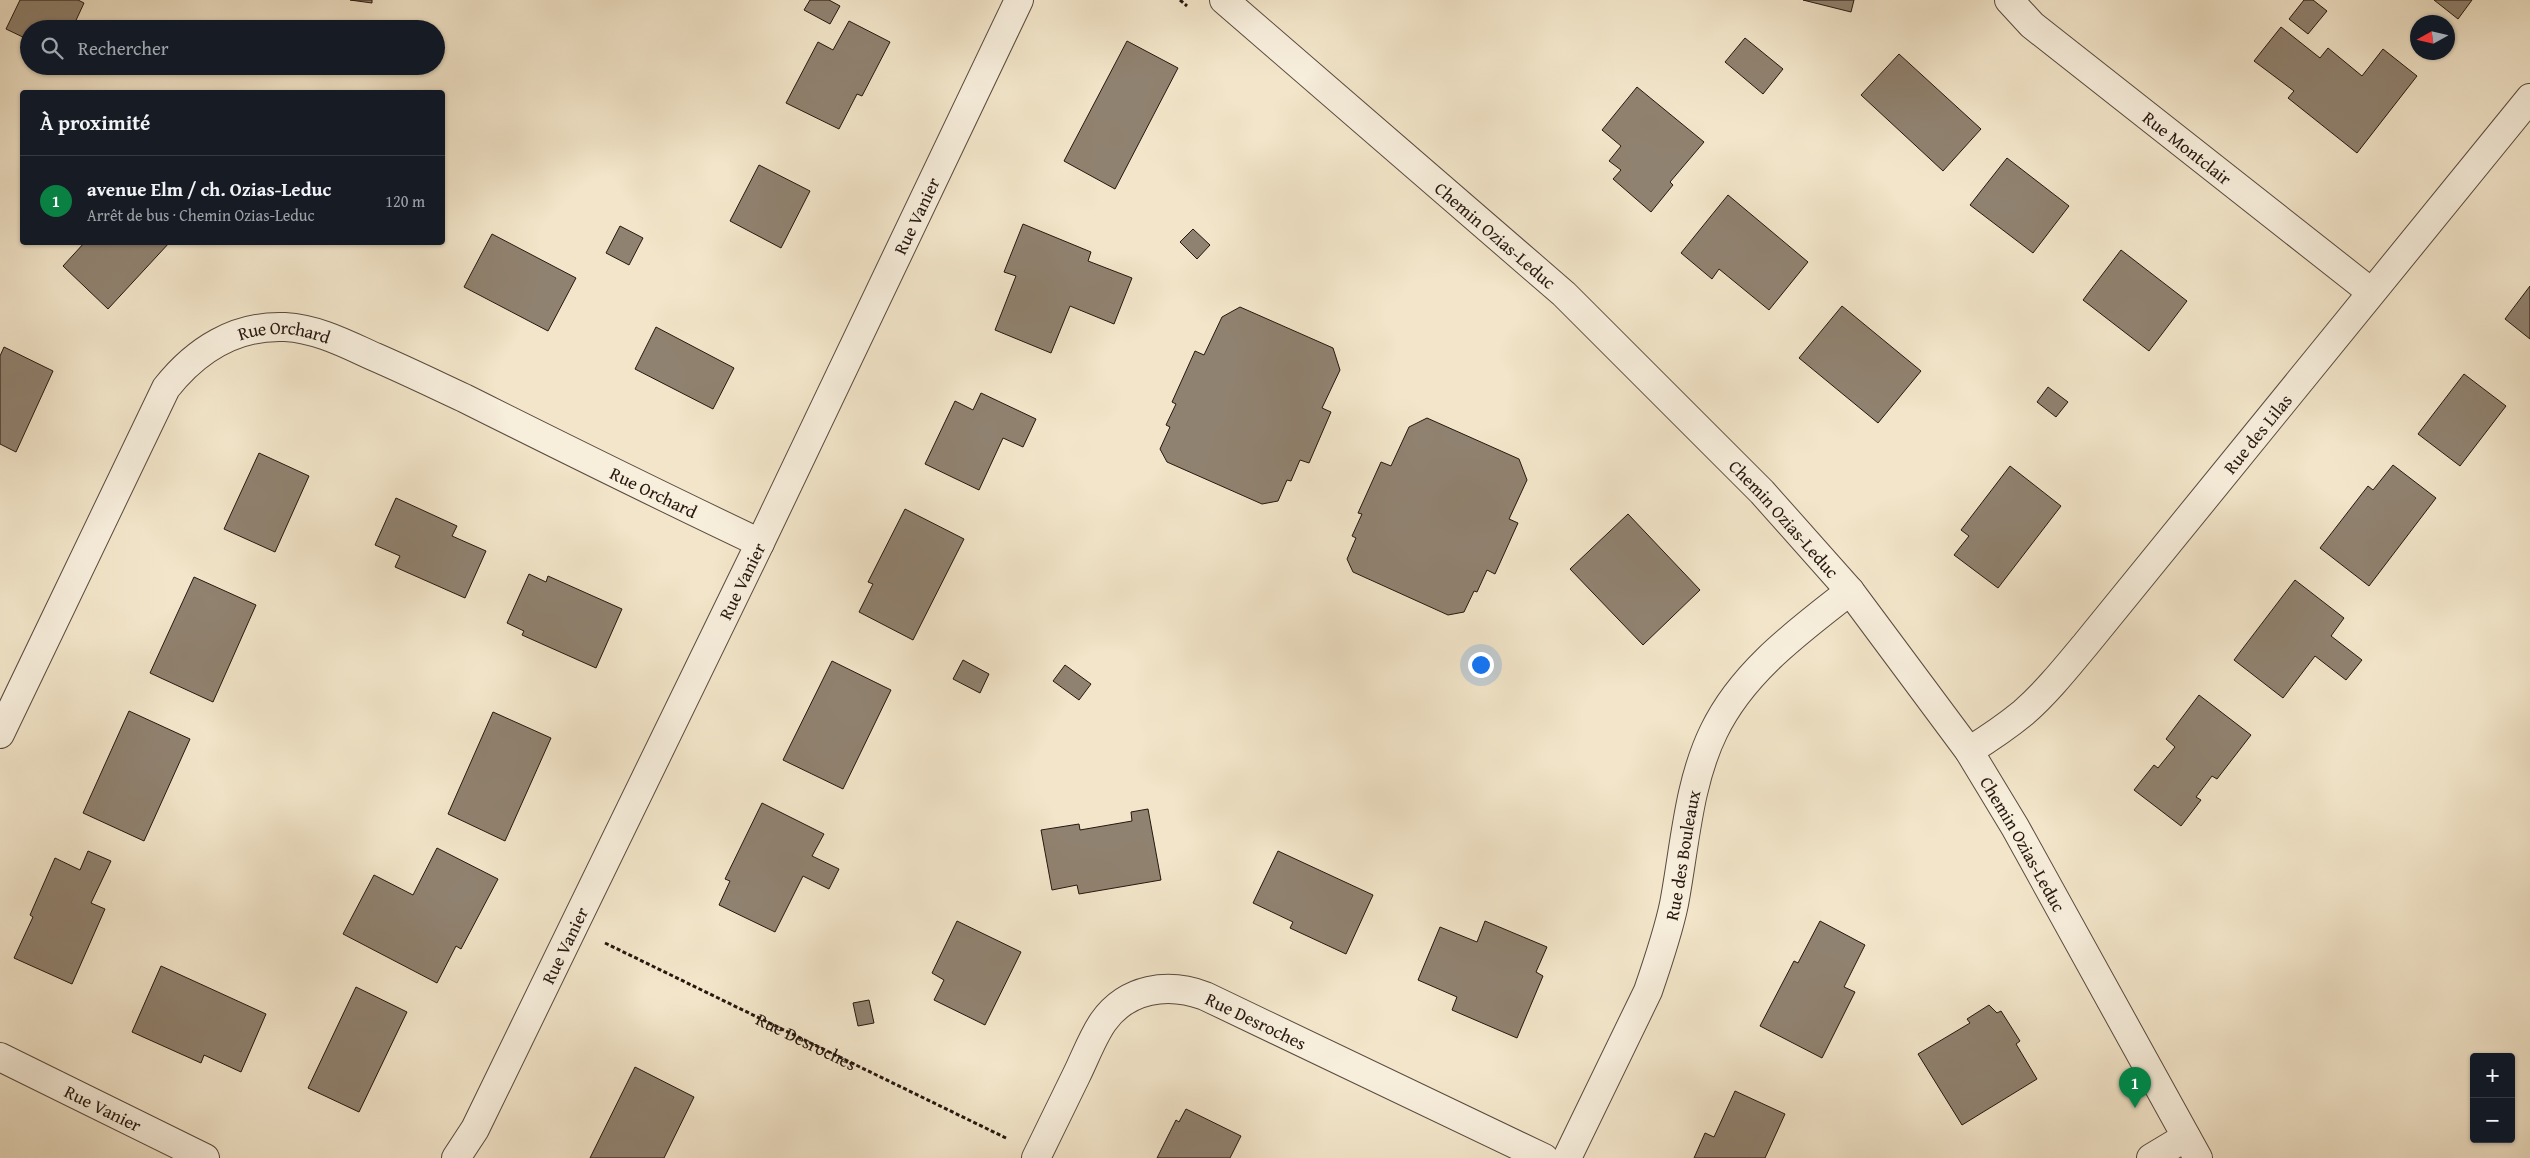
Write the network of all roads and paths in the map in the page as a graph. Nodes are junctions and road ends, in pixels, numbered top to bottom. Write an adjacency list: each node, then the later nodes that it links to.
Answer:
1 (1019, 0): 6 (street, Rue Vanier)
2 (1224, 0): 7 (street, Chemin Ozias-Leduc)
3 (2009, 0): 5 (street, Rue Montclair)
4 (2530, 98): 5 (street, Rue des Lilas)
5 (2371, 292): 9 (street, Rue des Lilas)
6 (760, 544): 8 (street, Rue Orchard); 10 (street, Rue Vanier)
7 (1850, 591): 9 (street, Chemin Ozias-Leduc); 17 (street, Rue des Bouleaux)
8 (0, 734)
9 (1969, 751): 12 (street, Chemin Ozias-Leduc)
10 (574, 928): 13 (path, Rue Desroches); 15 (street, Rue Vanier)
11 (0, 1057): 14 (street, Rue Vanier)
12 (2192, 1148): 18 (street)
13 (1037, 1156): 16 (street, Rue Desroches)
14 (205, 1158)
15 (456, 1158)
16 (1544, 1158)
17 (1567, 1158)
18 (2151, 1158)

